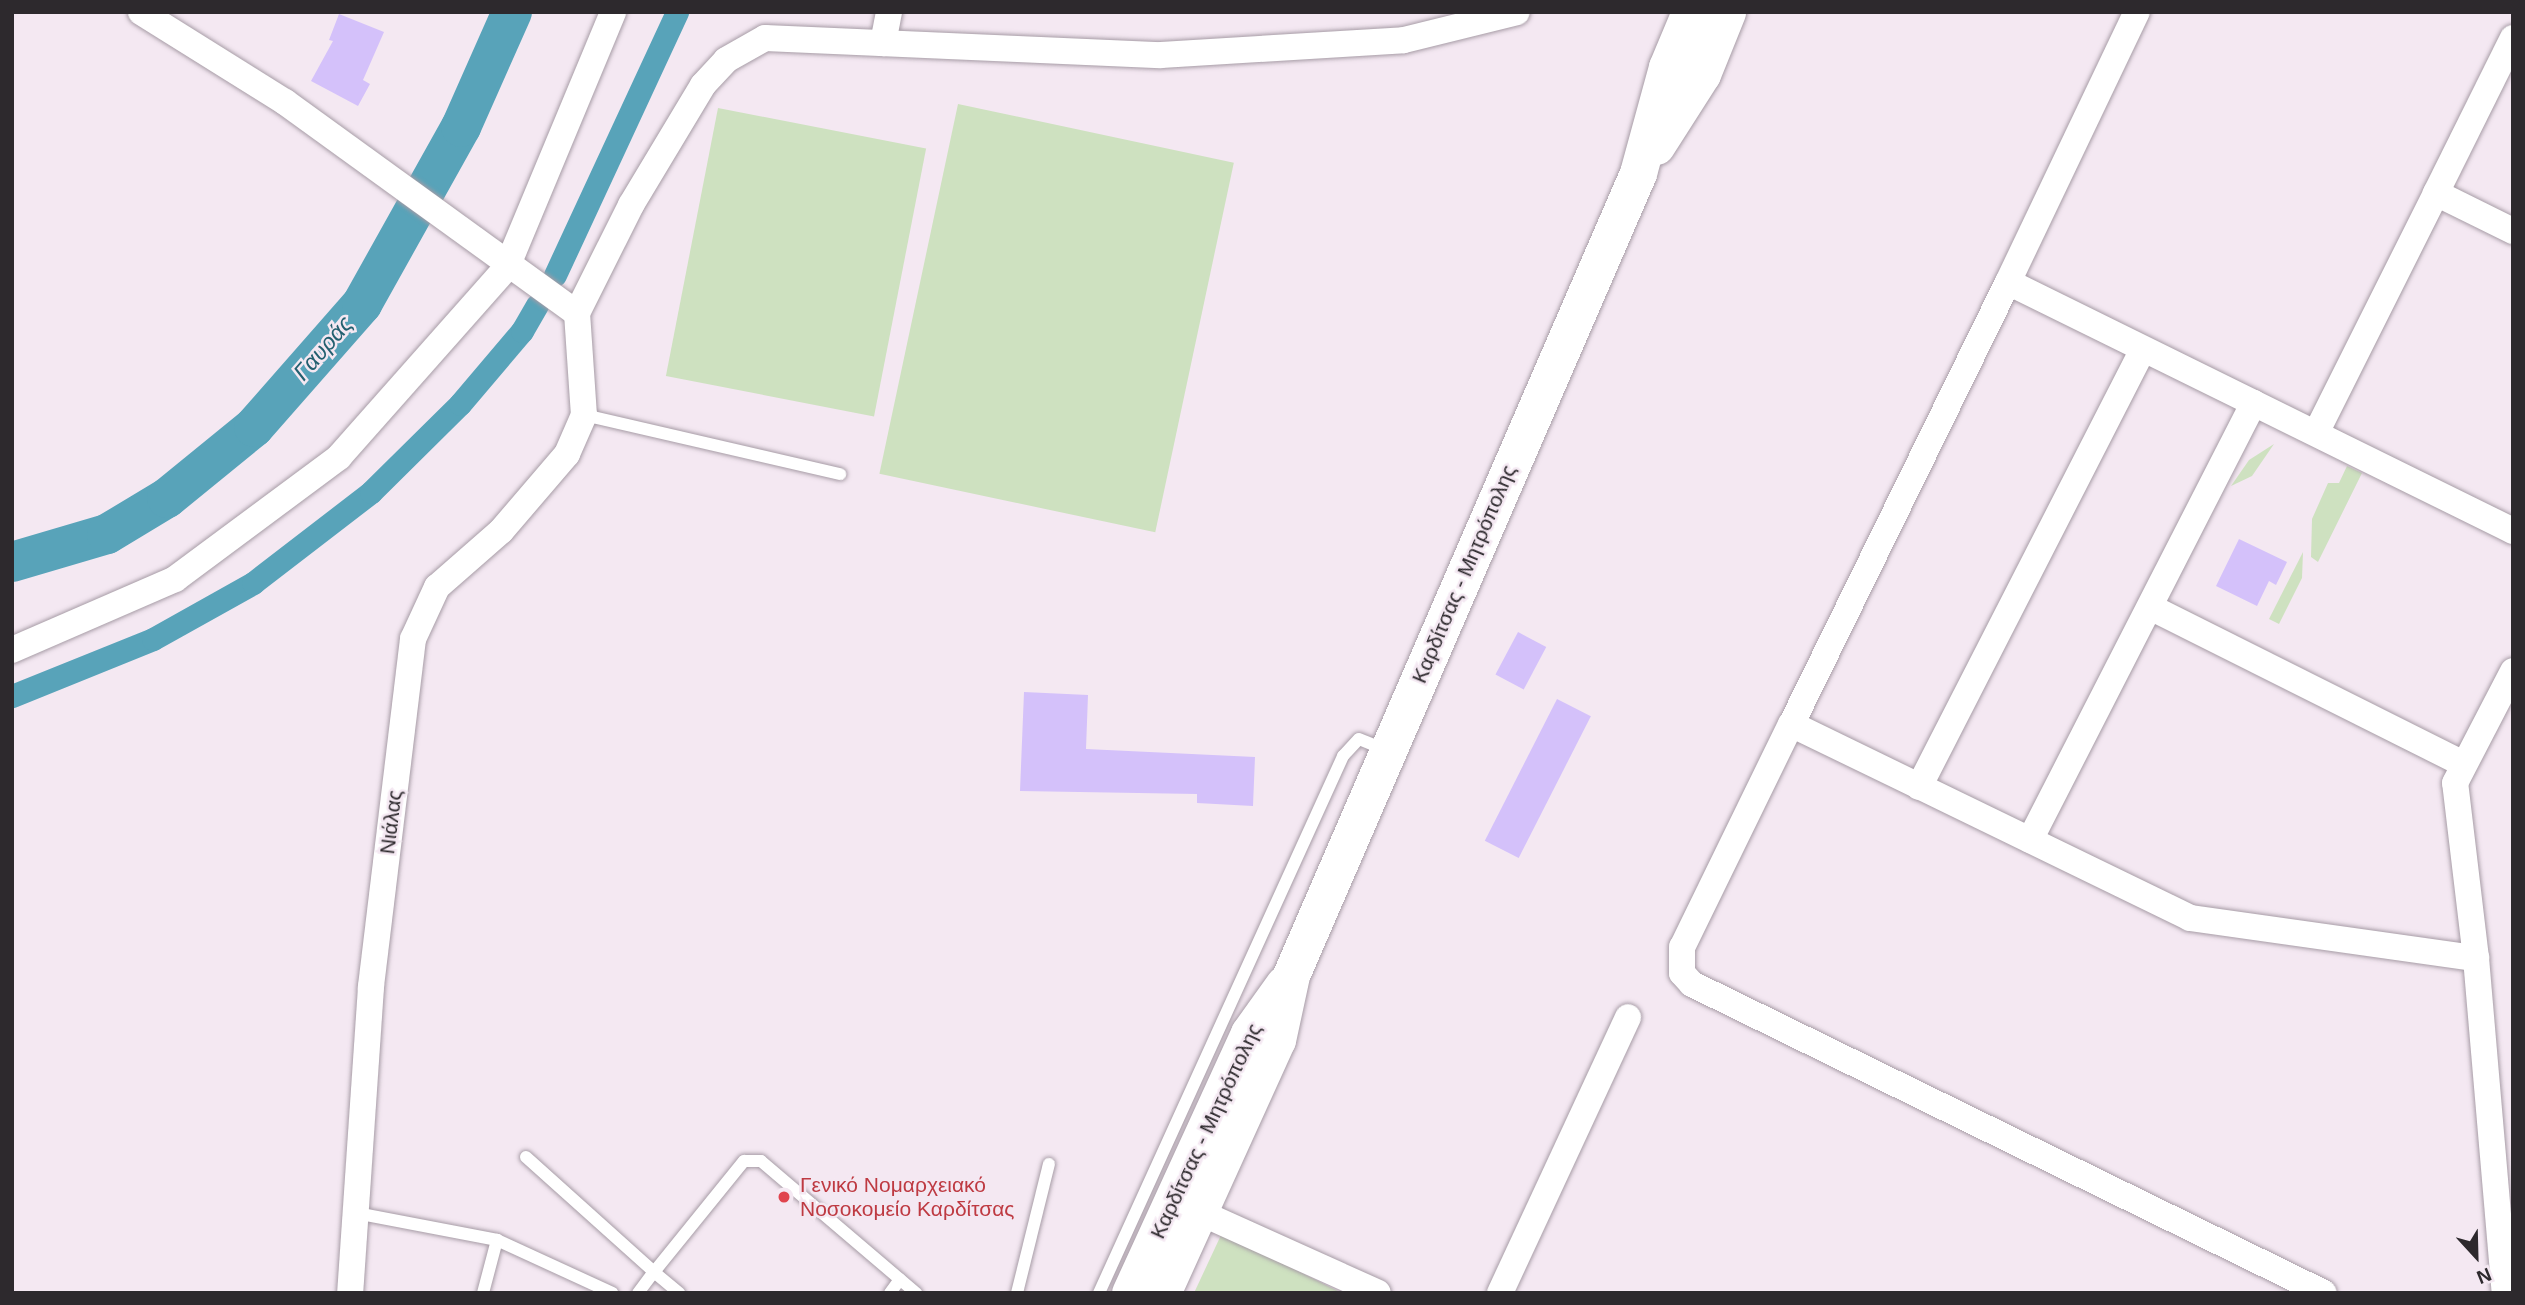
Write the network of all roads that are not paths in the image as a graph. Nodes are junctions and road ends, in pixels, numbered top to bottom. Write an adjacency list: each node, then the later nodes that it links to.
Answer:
1 (141, 12): 13 (street)
2 (613, 12): 13 (street)
3 (889, 12): 9 (street)
4 (1517, 12): 9 (street)
5 (1690, 12): 10 (main road, Καρδίτσας - Μητρόπολης)
6 (1727, 12): 10 (main road, Καρδίτσας - Μητρόπολης)
7 (2137, 12): 14 (street)
8 (2513, 38): 11 (street)
9 (883, 43): 15 (street)
10 (1639, 173): 26 (main road, Καρδίτσας - Μητρόπολης)
11 (2436, 192): 12 (street); 19 (street)
12 (2513, 231)
13 (508, 267): 15 (street); 23 (street)
14 (2008, 282): 16 (street); 25 (street)
15 (577, 313): 18 (street)
16 (2143, 350): 17 (street); 28 (street)
17 (2254, 403): 19 (street); 22 (street)
18 (584, 415): 20 (lane); 36 (street, Νιάλας)
19 (2316, 433): 21 (street)
20 (840, 474)
21 (2513, 531)
22 (2150, 607): 27 (street); 29 (street)
23 (12, 650)
24 (2513, 671): 27 (street)
25 (1791, 724): 28 (street); 53 (street)
26 (1388, 750): 31 (main road, Καρδίτσας - Μητρόπολης); 40 (lane)
27 (2461, 763): 30 (street)
28 (1919, 788): 29 (street)
29 (2030, 840): 30 (street)
30 (2476, 958): 54 (street)
31 (1291, 975): 35 (main road, Καρδίτσας - Μητρόπολης); 40 (main road, Καρδίτσας - Μητρόπολης)
32 (1628, 1017): 52 (street)
33 (526, 1157): 38 (lane)
34 (1049, 1164): 48 (lane)
35 (1199, 1212): 50 (main road, Καρδίτσας - Μητρόπολης); 51 (street)
36 (356, 1213): 37 (lane); 41 (street, Νιάλας)
37 (497, 1240): 42 (lane); 43 (lane)
38 (654, 1272): 39 (lane); 44 (lane); 45 (lane)
39 (900, 1279): 46 (lane); 47 (lane)
40 (1110, 1291): 49 (lane)
41 (350, 1293)
42 (483, 1293)
43 (612, 1293)
44 (638, 1293)
45 (679, 1293)
46 (890, 1293)
47 (916, 1293)
48 (1017, 1293)
49 (1115, 1293)
50 (1162, 1293)
51 (1378, 1293)
52 (1500, 1293)
53 (2324, 1293)
54 (2505, 1293)

